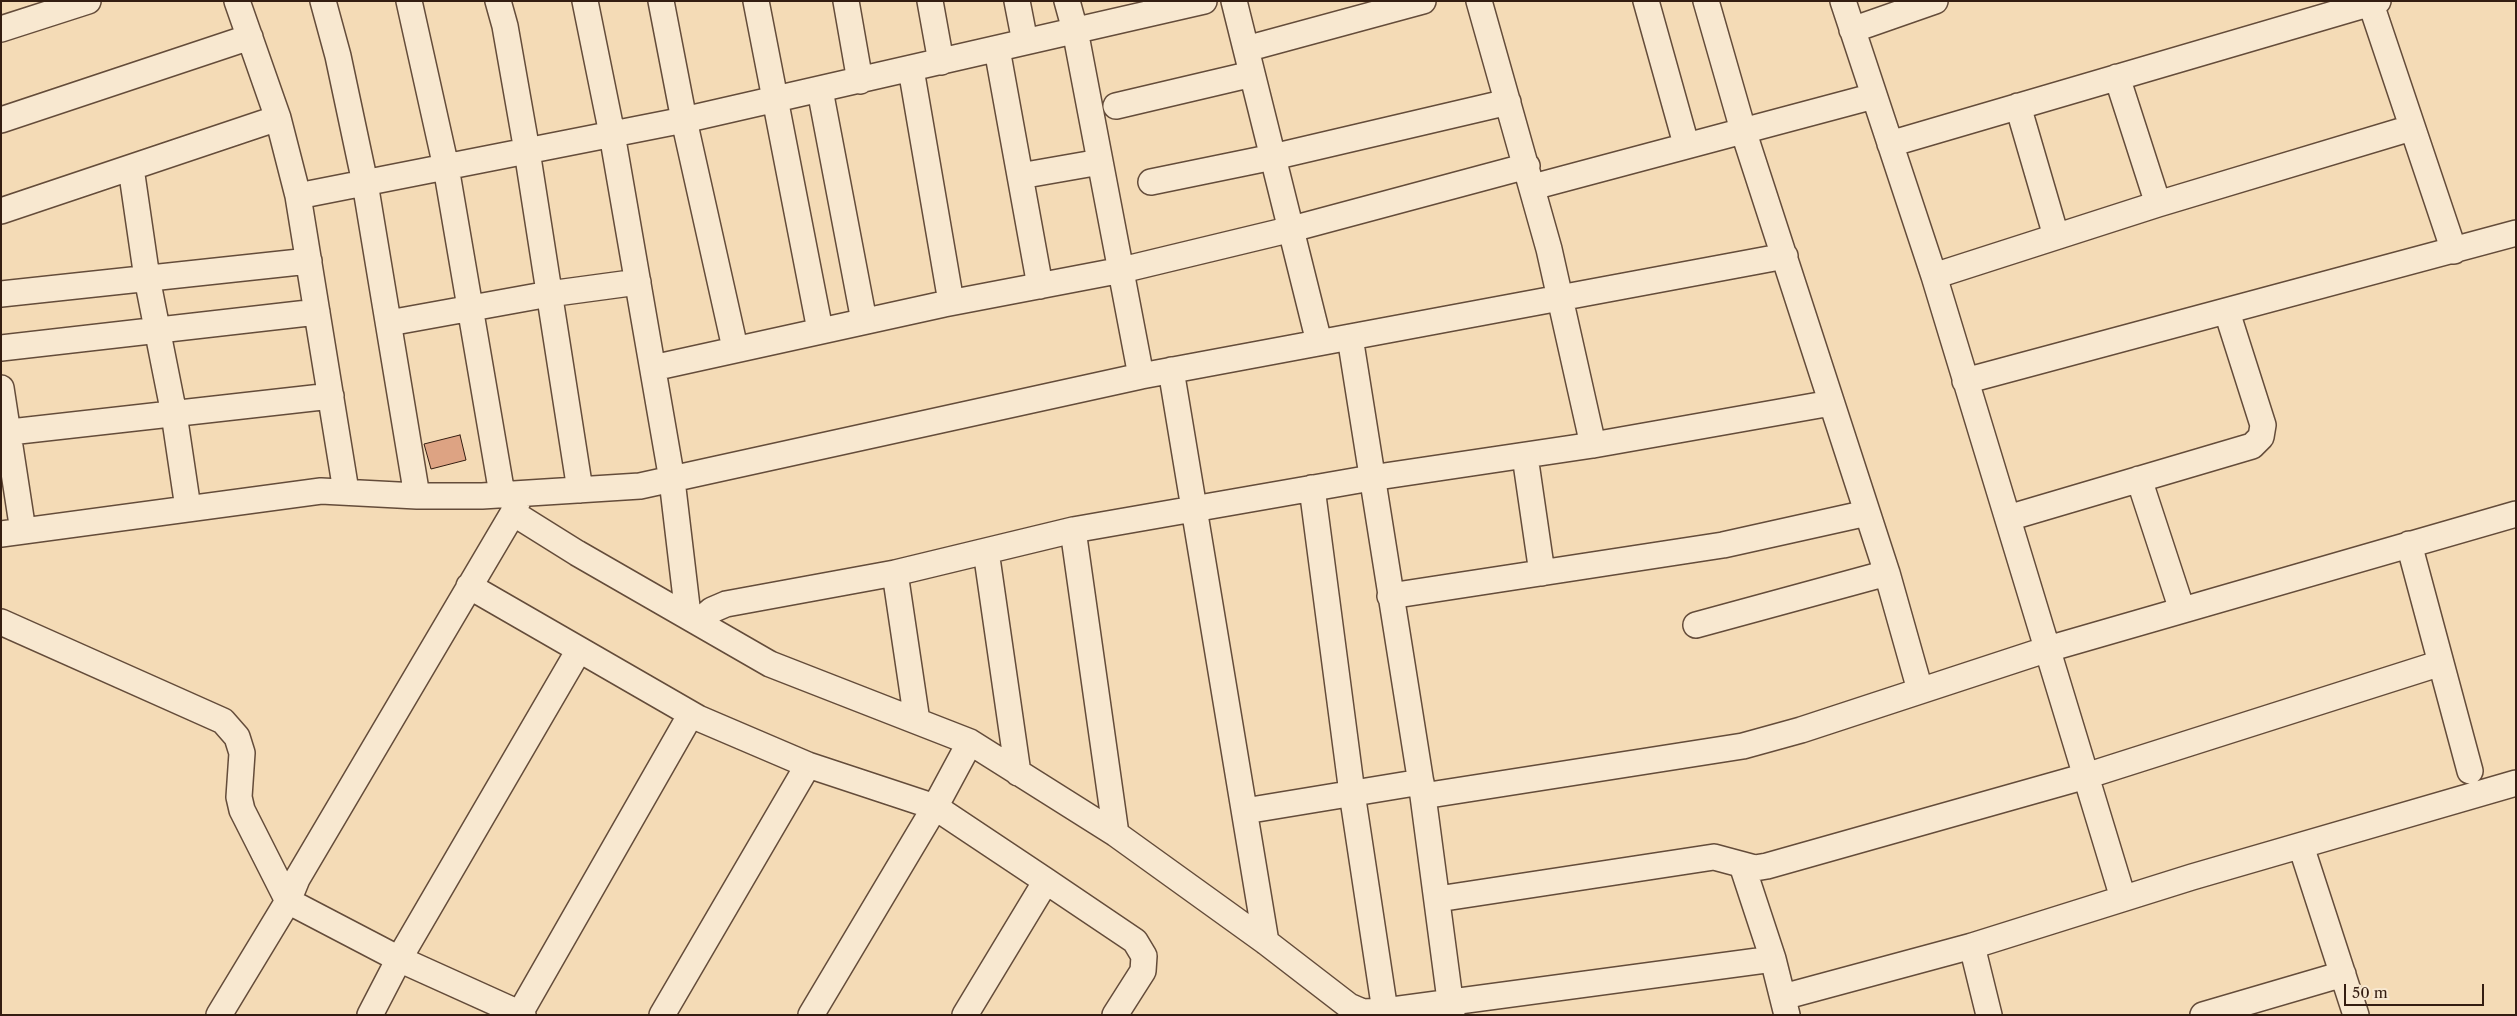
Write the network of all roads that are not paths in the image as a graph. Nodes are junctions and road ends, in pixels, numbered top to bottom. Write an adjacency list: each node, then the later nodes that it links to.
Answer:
1 (88, 1): 22 (street)
2 (237, 1): 26 (street)
3 (323, 1): 57 (street)
4 (409, 1): 52 (street)
5 (498, 1): 49 (street)
6 (585, 1): 46 (street)
7 (661, 1): 43 (street)
8 (756, 1): 37 (street)
9 (846, 1): 34 (street)
10 (930, 1): 30 (street)
11 (1017, 1): 27 (street)
12 (1067, 1): 24 (street)
13 (1204, 1): 24 (street)
14 (1234, 1): 29 (street)
15 (1423, 1): 29 (street)
16 (1479, 1): 38 (street)
17 (1646, 1): 47 (street)
18 (1706, 1): 45 (street)
19 (1843, 1): 25 (street)
20 (1935, 1): 25 (street)
21 (2373, 2): 33 (street); 44 (street)
22 (50, 7): 23 (street)
23 (1, 29)
24 (1075, 30): 27 (street); 51 (street)
25 (1852, 30): 36 (street)
26 (250, 37): 41 (street); 42 (street)
27 (1025, 42): 28 (street)
28 (997, 48): 30 (street); 54 (street)
29 (1246, 49): 32 (street)
30 (941, 62): 31 (street)
31 (911, 69): 34 (street); 75 (street)
32 (1252, 74): 39 (street); 50 (street)
33 (2117, 77): 40 (street); 59 (street)
34 (860, 80): 35 (street)
35 (820, 90): 37 (street); 79 (street)
36 (1874, 96): 45 (street); 48 (street)
37 (776, 100): 43 (street); 82 (street)
38 (1508, 102): 50 (street); 55 (street)
39 (1116, 106)
40 (2018, 106): 48 (street); 63 (street)
41 (278, 118): 53 (street); 58 (street)
42 (1, 120)
43 (684, 120): 46 (street); 86 (street)
44 (2411, 128): 59 (street); 64 (street)
45 (1743, 130): 47 (street); 65 (street)
46 (612, 134): 49 (street); 70 (street)
47 (1686, 144): 55 (street)
48 (1890, 144): 68 (street)
49 (527, 151): 52 (street); 73 (street)
50 (1273, 156): 56 (street); 61 (street)
51 (1100, 162): 54 (street); 67 (street)
52 (446, 167): 57 (street); 76 (street)
53 (130, 168): 60 (street); 69 (street)
54 (1020, 176): 71 (street)
55 (1530, 177): 61 (street); 74 (street)
56 (1151, 182)
57 (365, 183): 58 (street); 80 (street)
58 (298, 196): 66 (street)
59 (2158, 204): 63 (street)
60 (1, 211)
61 (1292, 229): 67 (street); 84 (street)
62 (2516, 233): 64 (street)
63 (2056, 236): 68 (street)
64 (2454, 251): 78 (street)
65 (1785, 256): 74 (street); 93 (street)
66 (309, 261): 69 (street); 77 (street)
67 (1122, 270): 71 (street); 89 (street)
68 (1934, 276): 90 (street)
69 (147, 278): 72 (street); 81 (street)
70 (638, 282): 73 (street); 87 (street)
71 (1040, 286): 75 (street)
72 (1, 294)
73 (549, 294): 76 (street); 102 (street)
74 (1560, 297): 83 (street); 96 (street)
75 (951, 302): 79 (street)
76 (470, 308): 80 (street); 105 (street)
77 (317, 312): 81 (street); 92 (street)
78 (2227, 312): 90 (street); 99 (street)
79 (864, 321): 82 (street)
80 (389, 324): 104 (street)
81 (156, 330): 85 (street); 94 (street)
82 (820, 330): 86 (street)
83 (1350, 337): 84 (street); 98 (street)
84 (1319, 342): 88 (street)
85 (1, 348)
86 (735, 348): 87 (street)
87 (653, 368): 100 (street)
88 (1172, 370): 89 (street); 106 (street)
89 (1141, 376): 100 (street)
90 (1965, 381): 110 (street)
91 (1, 388): 95 (street)
92 (331, 396): 94 (street); 103 (street)
93 (1831, 403): 96 (street); 108 (street)
94 (174, 414): 95 (street); 107 (street)
95 (5, 433): 112 (street)
96 (1593, 445): 97 (street)
97 (1525, 456): 98 (street); 116 (street)
98 (1371, 478): 101 (street); 119 (street)
99 (2139, 479): 110 (street); 120 (street)
100 (672, 480): 102 (street); 121 (street)
101 (1312, 488): 106 (street); 137 (street)
102 (580, 490): 105 (street)
103 (346, 491): 104 (street); 107 (street)
104 (417, 496): 105 (street)
105 (512, 500): 118 (street); 121 (street)
106 (1196, 507): 111 (street); 139 (street)
107 (188, 508): 112 (street)
108 (1867, 513): 116 (street); 117 (street)
109 (2516, 514): 113 (street)
110 (2008, 518): 124 (street)
111 (1073, 530): 114 (street); 140 (street)
112 (12, 532)
113 (2409, 544): 120 (street); 126 (street)
114 (986, 550): 115 (street); 133 (street)
115 (895, 572): 121 (street); 129 (street)
116 (1542, 573): 119 (street)
117 (1887, 573): 123 (street); 127 (street)
118 (469, 586): 125 (street); 146 (street)
119 (1390, 596): 136 (street)
120 (2182, 610): 124 (street)
121 (693, 618): 129 (street)
122 (1, 622): 146 (street)
123 (1696, 625)
124 (2048, 649): 127 (street); 134 (street)
125 (579, 650): 128 (street); 149 (street)
126 (2441, 663): 132 (street); 134 (street)
127 (1920, 690): 136 (street)
128 (691, 714): 131 (street); 155 (street)
129 (917, 721): 130 (street)
130 (970, 742): 133 (street); 138 (street)
131 (808, 765): 138 (street); 158 (street)
132 (2470, 771)
133 (1018, 773): 140 (street)
134 (2086, 776): 142 (street); 144 (street)
135 (2516, 784): 141 (street)
136 (1422, 789): 137 (street); 145 (street)
137 (1352, 793): 139 (street); 154 (street)
138 (934, 808): 143 (street); 159 (street)
139 (1245, 811): 147 (street)
140 (1116, 834): 147 (street)
141 (2301, 846): 144 (street); 151 (street)
142 (1742, 865): 145 (street); 150 (street)
143 (1046, 881): 160 (street); 161 (street)
144 (2123, 898): 148 (street)
145 (1438, 899): 153 (street)
146 (288, 901): 149 (street); 156 (street)
147 (1266, 942): 154 (street)
148 (1972, 946): 152 (street); 162 (street)
149 (399, 959): 155 (street); 157 (street)
150 (1773, 959): 152 (street); 153 (street)
151 (2343, 974): 163 (street); 164 (street)
152 (1785, 1006)
153 (1451, 1008): 154 (street)
154 (1385, 1012)
155 (521, 1014)
156 (219, 1015)
157 (370, 1015)
158 (662, 1015)
159 (811, 1015)
160 (965, 1015)
161 (1115, 1015)
162 (1989, 1015)
163 (2203, 1015)
164 (2356, 1015)

